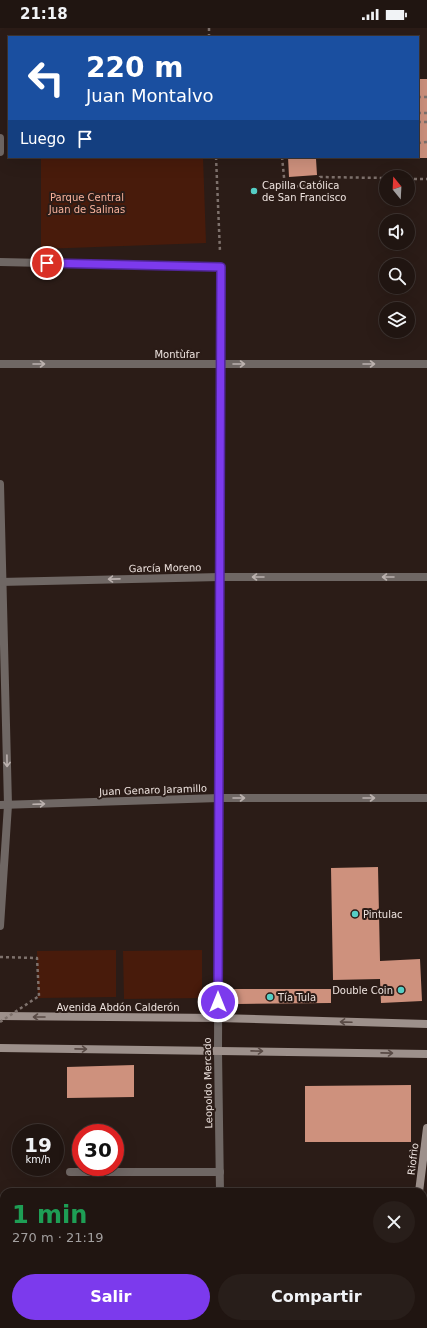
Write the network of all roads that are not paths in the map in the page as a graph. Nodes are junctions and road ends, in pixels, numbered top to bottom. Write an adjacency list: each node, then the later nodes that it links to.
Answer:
1 (0, 138): 2 (street)
2 (0, 142): 3 (street)
3 (0, 152)
4 (0, 262): 6 (street, Leopoldo Mercado)
5 (0, 364): 6 (street, Montùfar, one-way to 6)
6 (221, 364): 7 (street, Montùfar, one-way to 7); 9 (street, Leopoldo Mercado)
7 (427, 364)
8 (0, 484): 11 (street)
9 (220, 577): 10 (street, García Moreno, one-way to 9); 11 (street, García Moreno, one-way to 11); 12 (street, Leopoldo Mercado)
10 (427, 577)
11 (1, 582): 14 (street, one-way to 14)
12 (219, 798): 13 (street, Juan Genaro Jaramillo, one-way to 13); 14 (street, Juan Genaro Jaramillo, one-way to 12); 17 (street, Leopoldo Mercado)
13 (427, 798)
14 (4, 805): 15 (street)
15 (0, 926)
16 (0, 1016): 17 (main road, Avenida Abdón Calderón, one-way to 16)
17 (218, 1018): 18 (main road, Avenida Abdón Calderón, one-way to 17); 20 (street, Leopoldo Mercado)
18 (427, 1024)
19 (0, 1048): 20 (main road, one-way to 20)
20 (218, 1051): 21 (main road, one-way to 21); 24 (street, Leopoldo Mercado)
21 (427, 1054)
22 (427, 1128): 26 (main road, Riofrìo)
23 (70, 1172): 24 (street)
24 (220, 1172): 25 (street, Leopoldo Mercado)
25 (220, 1188)
26 (420, 1188)

